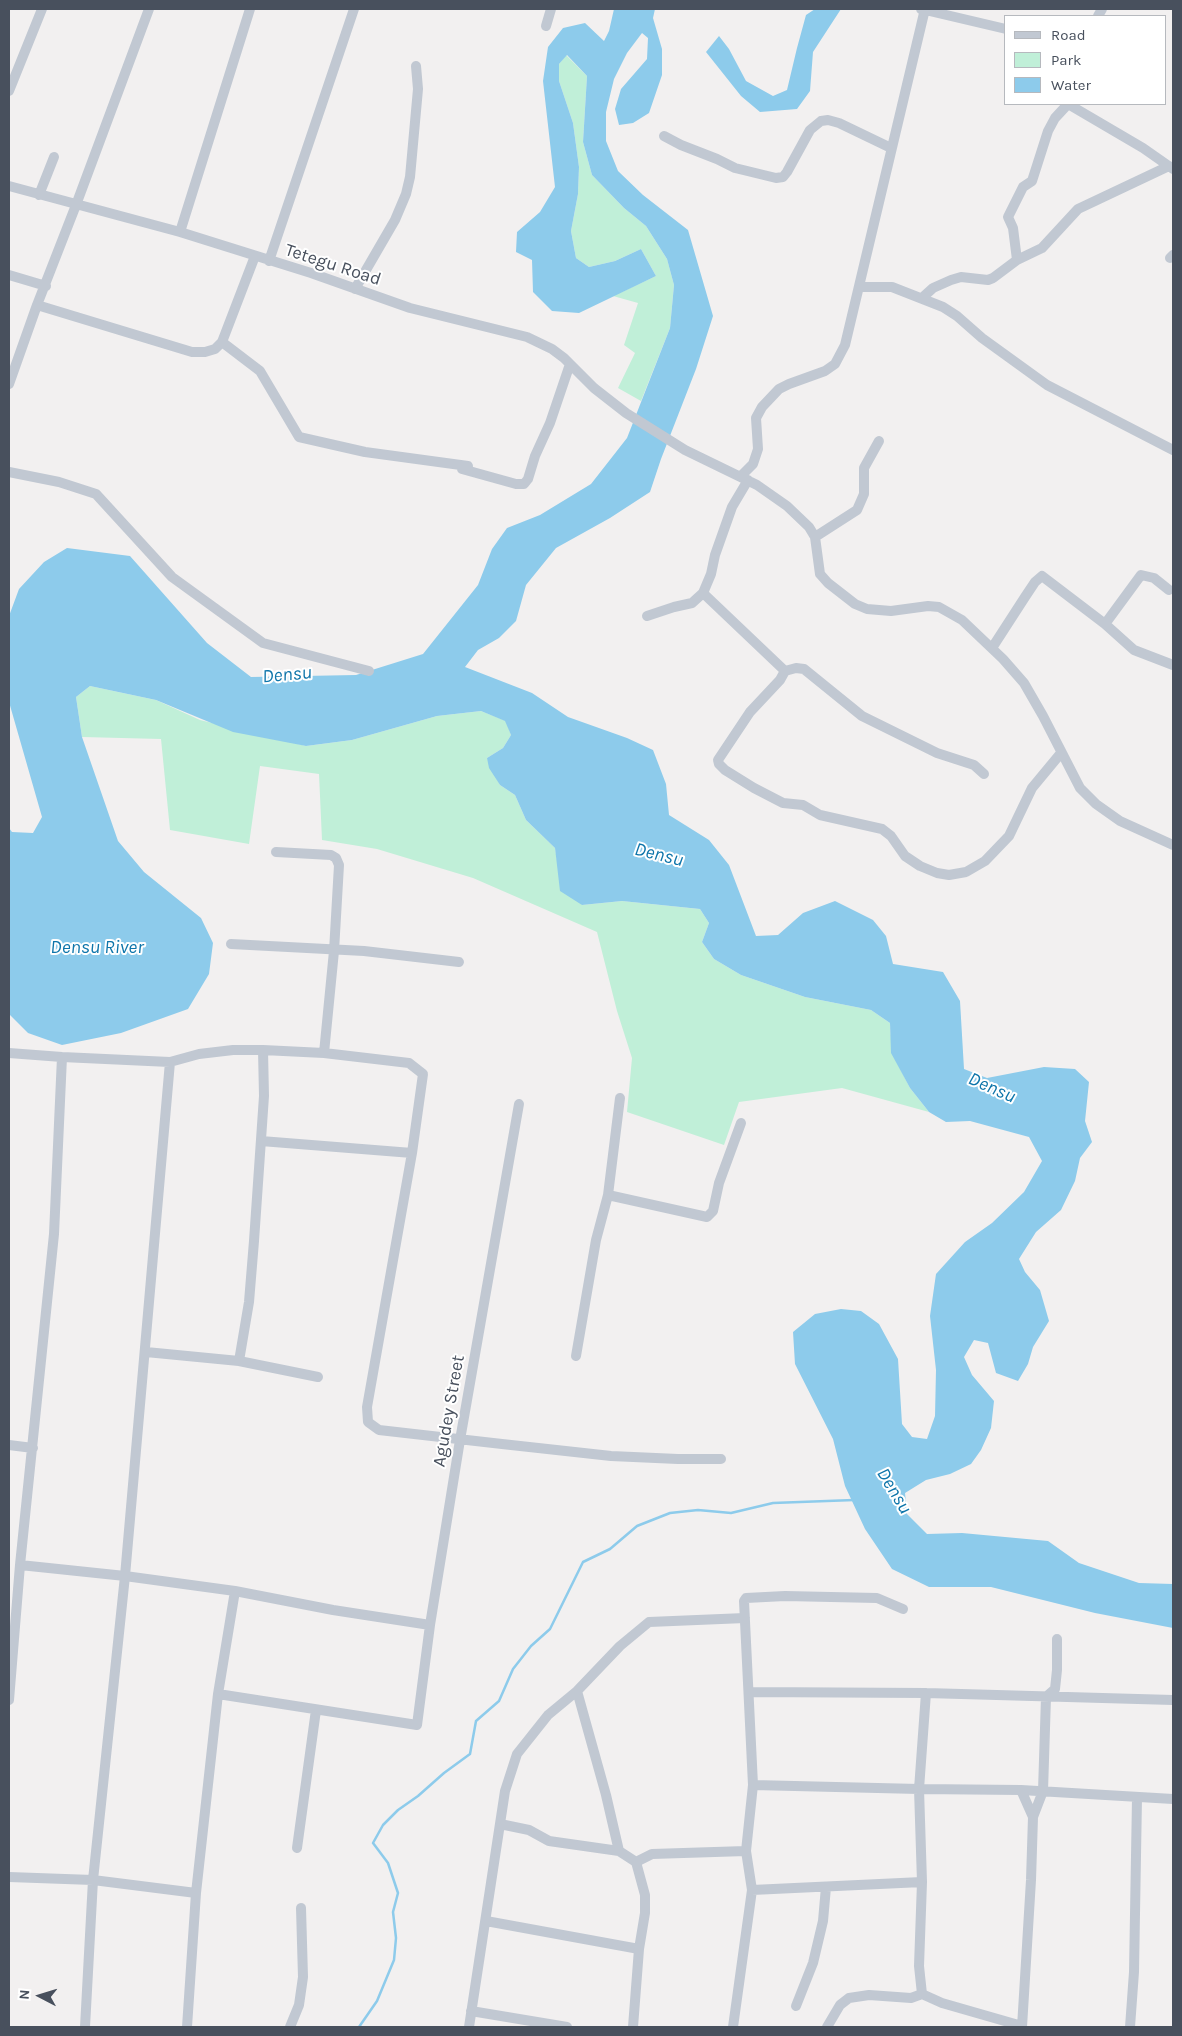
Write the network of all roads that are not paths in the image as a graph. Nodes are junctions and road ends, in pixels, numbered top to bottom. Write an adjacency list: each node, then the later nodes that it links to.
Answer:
1 (42, 9): 10 (street)
2 (149, 9): 19 (street)
3 (250, 9): 20 (street)
4 (354, 9): 23 (street)
5 (551, 9): 7 (street)
6 (924, 10): 8 (street); 14 (street)
7 (546, 26)
8 (1004, 28)
9 (416, 66): 27 (street)
10 (9, 92)
11 (1067, 105): 22 (street)
12 (1070, 105): 16 (street)
13 (664, 136): 14 (street)
14 (891, 148): 26 (street)
15 (54, 157): 18 (street)
16 (1171, 168): 22 (street)
17 (9, 186): 18 (street, Tetegu Road)
18 (39, 195): 19 (street, Tetegu Road)
19 (76, 205): 20 (street, Tetegu Road); 25 (street)
20 (180, 232): 21 (street, Tetegu Road)
21 (255, 256): 23 (street, Tetegu Road); 30 (street)
22 (1017, 260): 28 (street)
23 (270, 261): 27 (street, Tetegu Road)
24 (9, 275): 25 (street)
25 (46, 286): 29 (street)
26 (860, 287): 28 (street); 37 (street)
27 (355, 289): 31 (street, Tetegu Road)
28 (922, 298): 35 (street)
29 (37, 305): 30 (street); 32 (street)
30 (222, 342): 31 (street)
31 (570, 364): 37 (street, Tetegu Road)
32 (11, 371): 33 (street)
33 (9, 384)
34 (879, 441): 38 (street)
35 (1173, 450)
36 (9, 472): 45 (street)
37 (745, 478): 38 (street, Tetegu Road); 40 (street)
38 (815, 537): 43 (street)
39 (1169, 590): 42 (street)
40 (703, 593): 41 (street); 46 (street)
41 (647, 616)
42 (1105, 624): 43 (street); 44 (street)
43 (992, 648): 47 (street)
44 (1173, 665)
45 (369, 671)
46 (785, 671): 47 (street); 48 (street)
47 (1061, 753): 49 (street)
48 (984, 774)
49 (1173, 845)
50 (276, 852): 52 (street)
51 (231, 944): 52 (street)
52 (334, 951): 53 (street); 56 (street)
53 (459, 962)
54 (263, 1050): 56 (street); 58 (street); 62 (street)
55 (9, 1053): 57 (street)
56 (324, 1053): 63 (street)
57 (62, 1057): 58 (street); 71 (street)
58 (170, 1062): 65 (street)
59 (620, 1098): 64 (street)
60 (519, 1104): 69 (street, Agudey Street)
61 (741, 1123): 64 (street)
62 (261, 1141): 63 (street); 67 (street)
63 (412, 1153): 69 (street)
64 (608, 1195): 66 (street)
65 (146, 1352): 67 (street); 74 (street)
66 (576, 1356)
67 (239, 1361): 68 (street)
68 (318, 1377)
69 (460, 1440): 72 (street); 78 (street, Agudey Street)
70 (9, 1445): 71 (street)
71 (33, 1448): 73 (street)
72 (722, 1459)
73 (20, 1565): 74 (street); 85 (street)
74 (125, 1576): 75 (street); 101 (street)
75 (235, 1592): 78 (street); 83 (street)
76 (903, 1609): 77 (street)
77 (744, 1618): 80 (street); 81 (street)
78 (430, 1625): 87 (street, Agudey Street)
79 (1057, 1639): 84 (street)
80 (577, 1691): 95 (street); 97 (street)
81 (749, 1692): 82 (street); 88 (street)
82 (926, 1693): 84 (street); 89 (street)
83 (218, 1694): 87 (street); 105 (street)
84 (1046, 1697): 86 (street); 91 (street)
85 (9, 1700)
86 (1173, 1700)
87 (316, 1710): 96 (street)
88 (753, 1784): 89 (street); 98 (street)
89 (919, 1789): 90 (street); 102 (street)
90 (1021, 1790): 91 (street); 94 (street)
91 (1043, 1791): 92 (street); 94 (street)
92 (1137, 1798): 93 (street); 121 (street)
93 (1173, 1800)
94 (1033, 1817): 120 (street)
95 (500, 1824): 97 (street); 107 (street)
96 (297, 1848)
97 (619, 1851): 99 (street)
98 (746, 1851): 99 (street); 104 (street)
99 (636, 1862): 108 (street)
100 (9, 1877): 101 (street)
101 (94, 1880): 105 (street); 112 (street)
102 (922, 1882): 103 (street); 109 (street)
103 (826, 1887): 104 (street); 110 (street)
104 (752, 1890): 118 (street)
105 (196, 1892): 113 (street)
106 (301, 1908): 114 (street)
107 (486, 1921): 108 (street); 111 (street)
108 (639, 1949): 117 (street)
109 (922, 1994): 119 (street); 120 (street)
110 (796, 2006)
111 (472, 2011): 115 (street); 116 (street)
112 (85, 2027)
113 (187, 2027)
114 (290, 2027)
115 (469, 2027)
116 (567, 2027)
117 (633, 2027)
118 (733, 2027)
119 (826, 2027)
120 (1022, 2027)
121 (1130, 2027)

